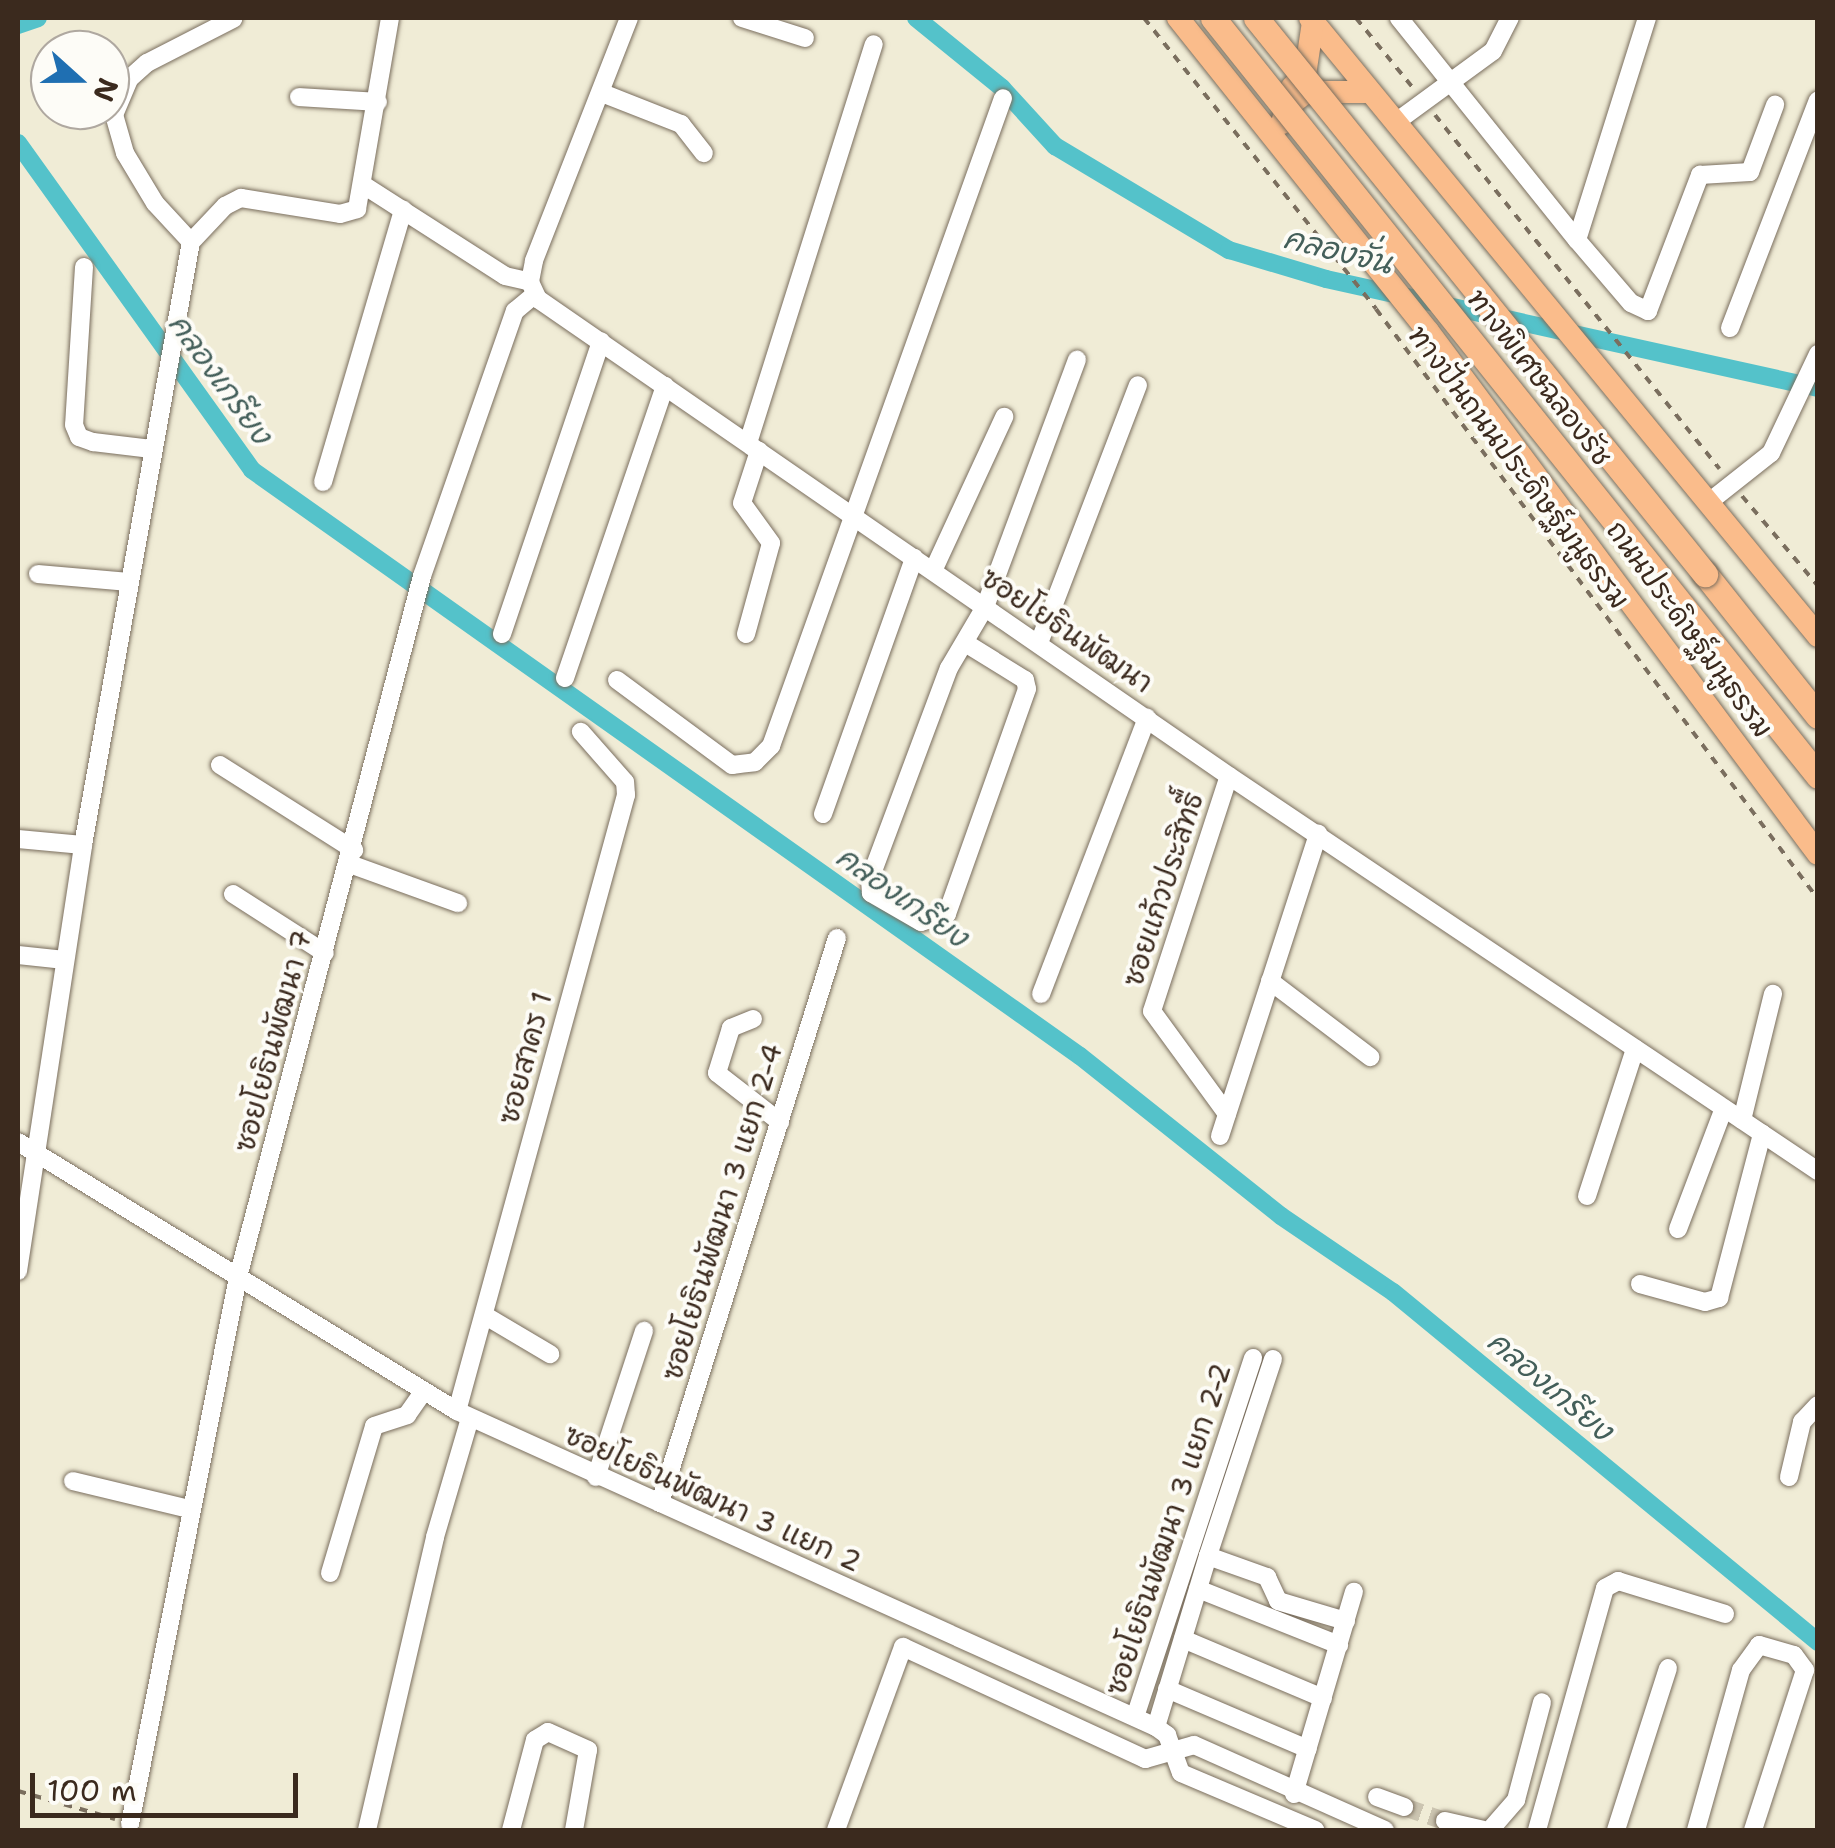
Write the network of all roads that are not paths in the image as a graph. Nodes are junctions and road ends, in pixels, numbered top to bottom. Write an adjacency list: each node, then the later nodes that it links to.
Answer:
1 (390, 18): 21 (street)
2 (630, 18): 17 (street)
3 (742, 18): 12 (street)
4 (1178, 18): 15 (main road, ถนนประดิษฐ์มนูธรรม)
5 (1212, 18): 59 (highway, ทางพิเศษฉลองรัช, bridge)
6 (1256, 18): 56 (highway, ทางพิเศษฉลองรัช, bridge)
7 (1399, 18): 14 (street)
8 (1510, 18): 14 (street)
9 (1647, 18): 28 (street)
10 (233, 19): 29 (street)
11 (1312, 20): 15 (main road); 16 (main road)
12 (805, 38)
13 (874, 44): 39 (street)
14 (1448, 79): 23 (street); 28 (street)
15 (1236, 88): 25 (main road, ถนนประดิษฐ์มนูธรรม)
16 (1370, 92): 23 (main road); 25 (main road)
17 (602, 94): 24 (street); 31 (street)
18 (300, 96): 21 (street)
19 (1003, 98): 43 (street)
20 (1818, 100): 32 (street)
21 (378, 102): 26 (street)
22 (1775, 105): 28 (street)
23 (1396, 122): 42 (main road)
24 (704, 154)
25 (1304, 177): 68 (main road, ถนนประดิษฐ์มนูธรรม)
26 (366, 186): 27 (street, ซอยโยธินพัฒนา); 29 (street)
27 (403, 210): 31 (street, ซอยโยธินพัฒนา); 41 (street)
28 (1577, 240)
29 (191, 242): 40 (street)
30 (84, 267): 40 (street)
31 (532, 288): 33 (street, ซอยโยธินพัฒนา); 69 (street, ซอยโยธินพัฒนา 7)
32 (1730, 328)
33 (600, 341): 37 (street, ซอยโยธินพัฒนา); 49 (street)
34 (1077, 360): 48 (street)
35 (1815, 360): 42 (street)
36 (1138, 385): 52 (street)
37 (664, 386): 39 (street, ซอยโยธินพัฒนา); 54 (street)
38 (1004, 417): 45 (street)
39 (754, 447): 43 (street, ซอยโยธินพัฒนา); 50 (street)
40 (152, 449): 47 (street)
41 (323, 482)
42 (1708, 502): 51 (main road)
43 (856, 518): 44 (street, ซอยโยธินพัฒนา); 55 (street)
44 (914, 558): 45 (street, ซอยโยธินพัฒนา); 64 (street)
45 (933, 571): 48 (street, ซอยโยธินพัฒนา)
46 (38, 574): 47 (street)
47 (129, 582): 67 (street)
48 (984, 606): 52 (street, ซอยโยธินพัฒนา); 53 (street)
49 (502, 634)
50 (746, 634)
51 (1818, 636)
52 (1038, 643): 57 (street, ซอยโยธินพัฒนา)
53 (966, 644): 53 (street)
54 (565, 678)
55 (616, 680)
56 (1818, 716)
57 (1147, 718): 61 (street, ซอยโยธินพัฒนา); 77 (street)
58 (581, 732): 95 (street, ซอยสาคร 1)
59 (1784, 736): 62 (highway, ทางพิเศษฉลองรัช, bridge); 63 (highway, bridge)
60 (220, 764): 69 (street)
61 (1229, 776): 65 (street, ซอยโยธินพัฒนา); 83 (street, ซอยแก้วประสิทธื์)
62 (1818, 776)
63 (1818, 790)
64 (823, 814)
65 (1318, 834): 76 (street); 80 (street, ซอยโยธินพัฒนา)
66 (18, 839): 67 (street)
67 (84, 845): 75 (street)
68 (1818, 854)
69 (352, 858): 71 (street); 73 (street, ซอยโยธินพัฒนา 7)
70 (233, 894): 73 (street)
71 (458, 903)
72 (837, 938): 85 (street, ซอยโยธินพัฒนา 3 แยก 2-4)
73 (325, 954): 93 (street, ซอยโยธินพัฒนา 7)
74 (18, 956): 75 (street)
75 (64, 960): 88 (street)
76 (1270, 981): 81 (street); 83 (street)
77 (1041, 994)
78 (1773, 994): 84 (street)
79 (753, 1019): 85 (street)
80 (1635, 1049): 82 (street, ซอยโยธินพัฒนา); 90 (street)
81 (1370, 1057)
82 (1724, 1108): 84 (street, ซอยโยธินพัฒนา); 91 (street)
83 (1227, 1114): 87 (street)
84 (1742, 1120): 86 (street, ซอยโยธินพัฒนา)
85 (780, 1122): 106 (street, ซอยโยธินพัฒนา 3 แยก 2-4)
86 (1762, 1134): 89 (street, ซอยโยธินพัฒนา); 94 (street)
87 (1220, 1136)
88 (25, 1146): 92 (street); 93 (street, ซอยโยธินพัฒนา 3 แยก 2)
89 (1818, 1171)
90 (1587, 1196)
91 (1678, 1229)
92 (18, 1271)
93 (238, 1277): 100 (street, ซอยโยธินพัฒนา 3 แยก 2); 107 (street, ซอยโยธินพัฒนา 7)
94 (1640, 1284)
95 (484, 1315): 97 (street); 102 (street, ซอยสาคร 1)
96 (644, 1331): 103 (street)
97 (550, 1354)
98 (1253, 1358): 120 (street, ซอยโยธินพัฒนา 3 แยก 2-2)
99 (1273, 1360): 108 (street)
100 (424, 1391): 102 (street, ซอยโยธินพัฒนา 3 แยก 2); 109 (street)
101 (1818, 1405): 104 (street)
102 (464, 1414): 103 (street, ซอยโยธินพัฒนา 3 แยก 2); 130 (street, ซอยสาคร 1)
103 (596, 1477): 106 (street, ซอยโยธินพัฒนา 3 แยก 2)
104 (1788, 1477)
105 (72, 1481): 107 (street)
106 (660, 1503): 120 (street, ซอยโยธินพัฒนา 3 แยก 2)
107 (189, 1509): 128 (street, ซอยโยธินพัฒนา 7)
108 (1208, 1556): 110 (street); 113 (street)
109 (330, 1574)
110 (1198, 1590): 114 (street); 115 (street)
111 (1354, 1592): 113 (street)
112 (1725, 1614): 137 (street)
113 (1346, 1621): 115 (street)
114 (1182, 1639): 117 (street); 118 (street)
115 (1339, 1645): 118 (street)
116 (1668, 1668): 138 (street)
117 (1167, 1689): 121 (street); 123 (street)
118 (1322, 1698): 123 (street)
119 (1542, 1702): 136 (street)
120 (1135, 1717): 121 (street, ซอยโยธินพัฒนา 3 แยก 2)
121 (1156, 1726): 122 (street)
122 (1172, 1749): 124 (street); 132 (street); 133 (street)
123 (1308, 1749): 124 (street)
124 (1294, 1794): 134 (street)
125 (1377, 1797): 126 (street)
126 (1404, 1807)
127 (1445, 1821): 135 (street)
128 (130, 1824)
129 (518, 1829): 131 (street)
130 (367, 1830)
131 (574, 1830)
132 (836, 1830)
133 (1316, 1830)
134 (1385, 1830)
135 (1483, 1830)
136 (1490, 1830)
137 (1537, 1830)
138 (1616, 1830)
139 (1696, 1830): 140 (street)
140 (1753, 1830)

